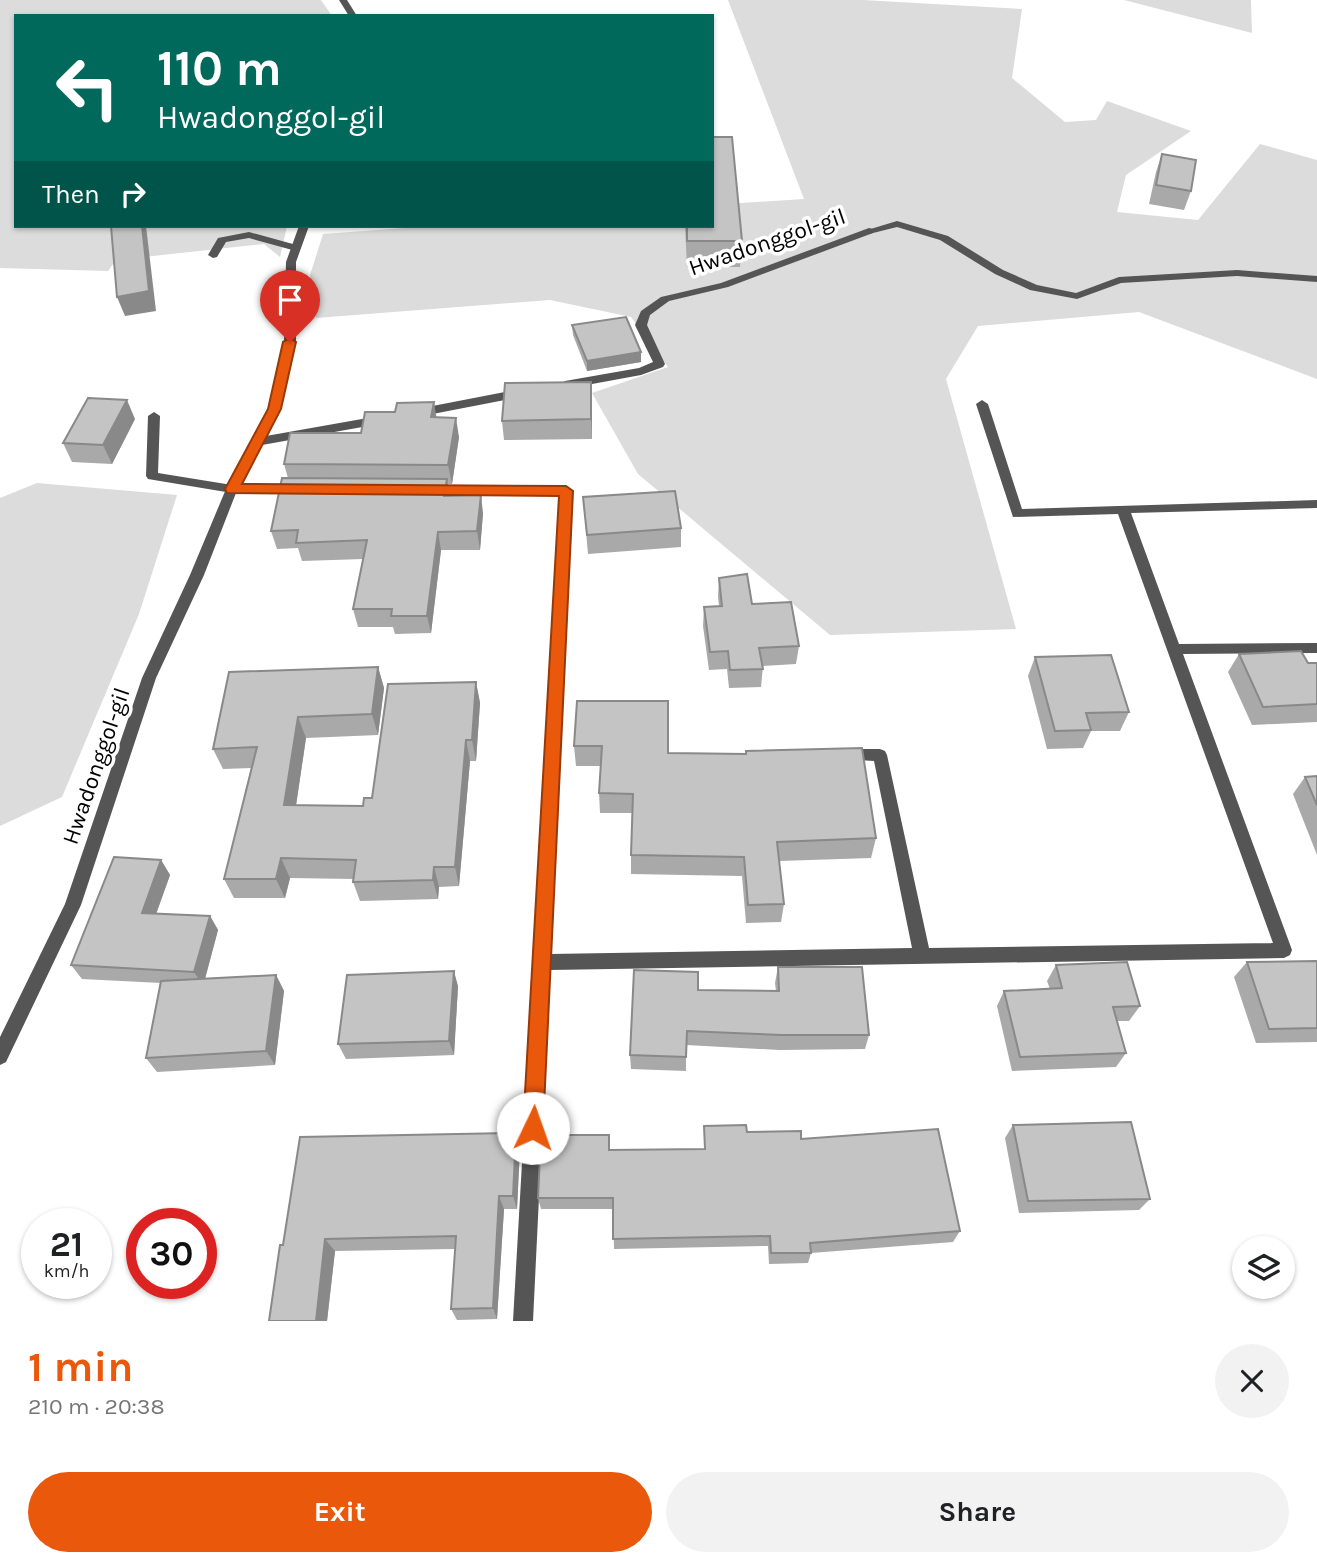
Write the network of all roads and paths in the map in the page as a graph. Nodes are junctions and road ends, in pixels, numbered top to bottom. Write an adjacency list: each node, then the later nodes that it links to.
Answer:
1 (303, 228): 2 (street, Hwadonggol-gil)
2 (296, 248): 3 (street); 11 (street, Hwadonggol-gil)
3 (213, 256)
4 (1317, 279): 5 (street, Hwadonggol-gil)
5 (558, 386)
6 (531, 391): 8 (street)
7 (982, 404): 16 (street)
8 (408, 414)
9 (154, 416): 12 (street)
10 (394, 417): 11 (street)
11 (257, 442): 12 (street, Hwadonggol-gil)
12 (232, 489): 13 (street); 22 (street, Hwadonggol-gil)
13 (316, 489)
14 (413, 490): 21 (street)
15 (1317, 504): 16 (street)
16 (1123, 509): 18 (street)
17 (1317, 648): 18 (street)
18 (1174, 649): 20 (street)
19 (826, 755): 20 (street)
20 (922, 956): 21 (street)
21 (542, 962): 23 (street)
22 (0, 1056)
23 (523, 1321)

